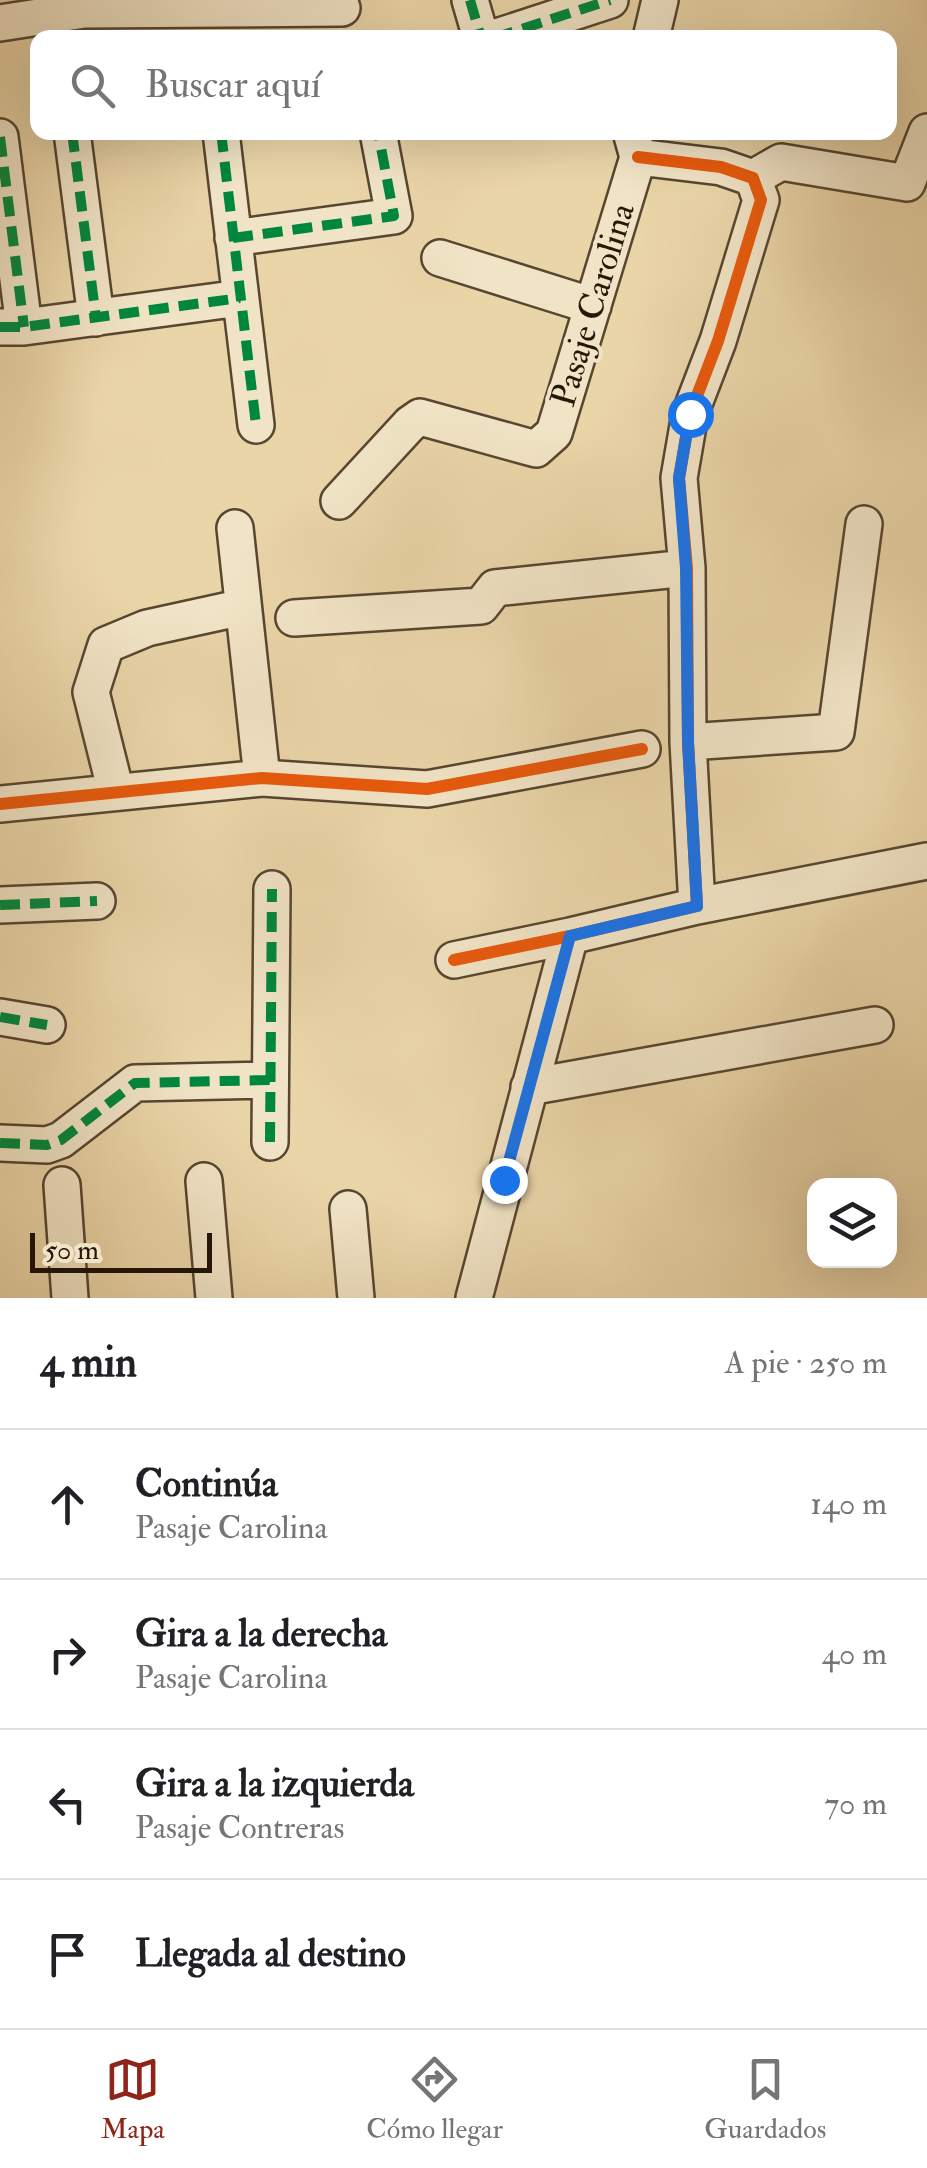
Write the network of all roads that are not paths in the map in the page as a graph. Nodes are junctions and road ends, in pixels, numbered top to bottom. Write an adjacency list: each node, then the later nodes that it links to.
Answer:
1 (470, 0): 6 (street)
2 (610, 0): 7 (street)
3 (660, 0): 8 (street)
4 (342, 8): 5 (street)
5 (0, 23)
6 (479, 30)
7 (518, 30)
8 (653, 30)
9 (927, 132): 15 (street)
10 (0, 137): 21 (street)
11 (73, 140): 20 (street)
12 (221, 140): 16 (street)
13 (380, 140): 16 (street)
14 (634, 145): 15 (street, Pasaje Carolina); 19 (street, Pasaje Carolina)
15 (753, 178): 26 (street)
16 (233, 238): 18 (street)
17 (440, 258): 19 (street)
18 (240, 298): 20 (street); 22 (street)
19 (592, 306): 23 (street, Pasaje Carolina)
20 (96, 318): 21 (street)
21 (12, 327)
22 (256, 425)
23 (340, 501)
24 (864, 524): 29 (street)
25 (234, 528): 27 (street)
26 (686, 568): 28 (street); 29 (street)
27 (243, 607): 31 (street); 32 (street)
28 (294, 618)
29 (688, 742): 38 (street)
30 (642, 749): 31 (street)
31 (262, 778): 32 (street)
32 (116, 792): 33 (street)
33 (0, 804)
34 (927, 861): 38 (street)
35 (272, 889): 44 (street)
36 (97, 901): 37 (street)
37 (0, 905)
38 (697, 906): 39 (street)
39 (570, 936): 40 (street); 45 (street)
40 (454, 960)
41 (0, 1018): 42 (street)
42 (48, 1025)
43 (875, 1025): 45 (street)
44 (270, 1080): 46 (street); 47 (street)
45 (530, 1087): 54 (street)
46 (270, 1142)
47 (0, 1143)
48 (204, 1181): 52 (street)
49 (62, 1186): 51 (street)
50 (348, 1209): 53 (street)
51 (70, 1298)
52 (214, 1298)
53 (356, 1298)
54 (474, 1298)

